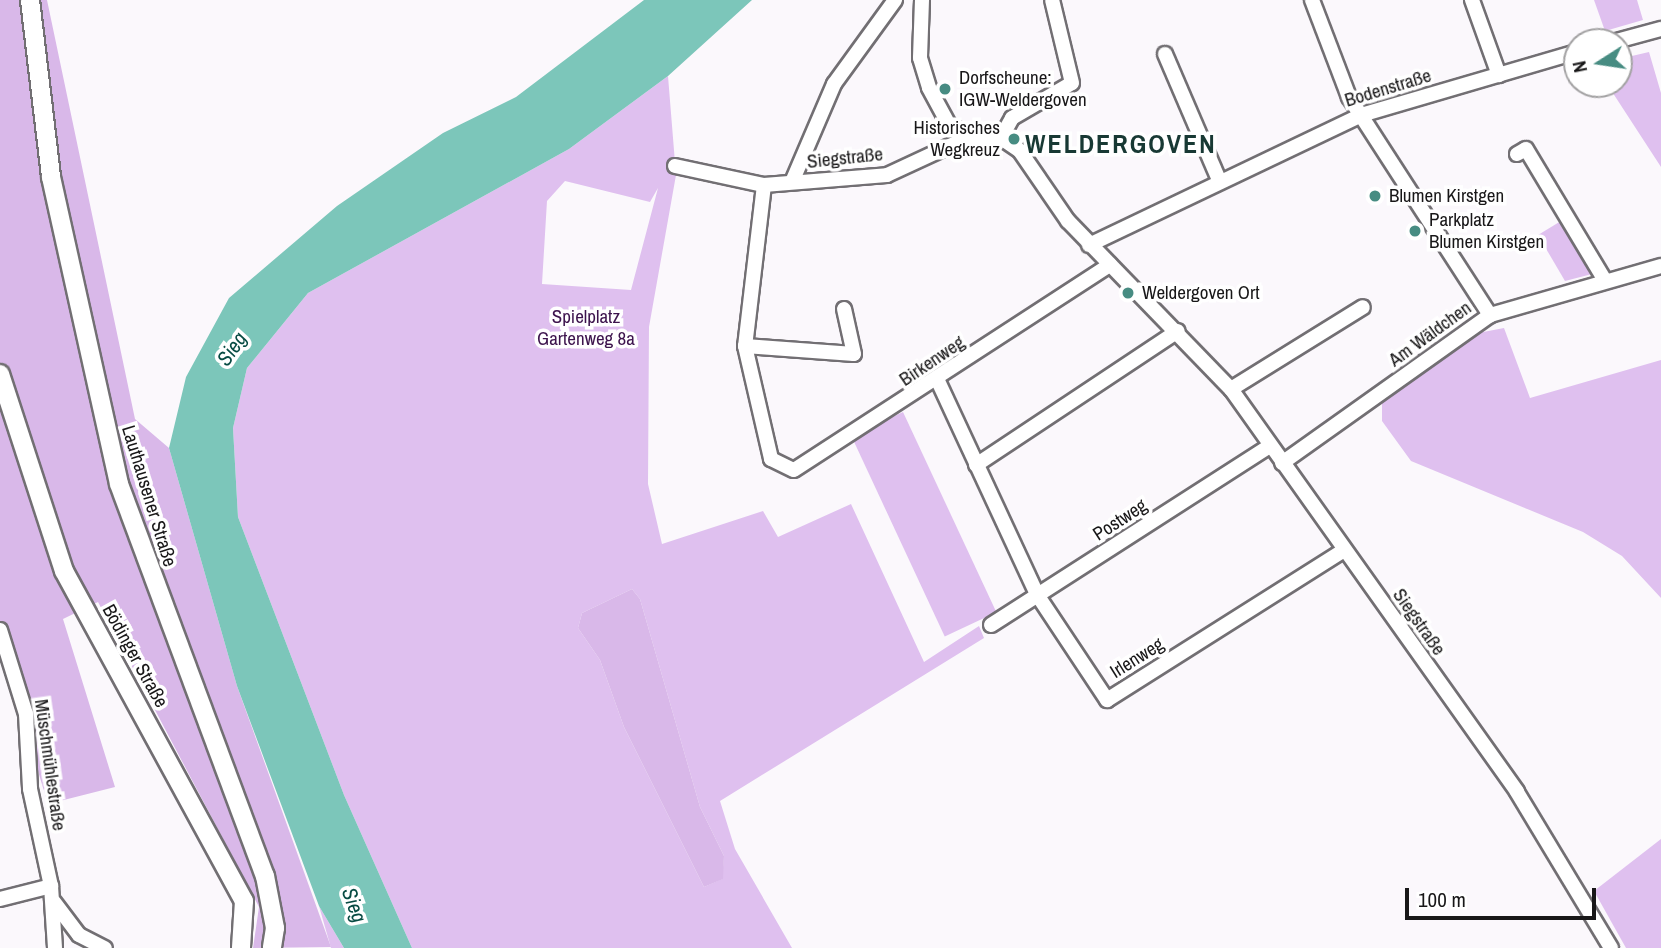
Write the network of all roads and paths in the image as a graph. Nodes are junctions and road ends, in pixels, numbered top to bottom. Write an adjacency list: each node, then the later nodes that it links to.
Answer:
1 (30, 0): 45 (street, Lauthausener Straße)
2 (895, 0): 18 (street)
3 (922, 0): 13 (street)
4 (1052, 0): 14 (street)
5 (1312, 0): 12 (street)
6 (1472, 0): 11 (street)
7 (1661, 29): 8 (street)
8 (1633, 37)
9 (1165, 54): 17 (street)
10 (1563, 56): 11 (street, Bodenstraße)
11 (1499, 75): 12 (street, Bodenstraße)
12 (1361, 115): 17 (street, Bodenstraße); 26 (street)
13 (971, 136): 14 (street, Siegstraße); 18 (street, Siegstraße)
14 (1001, 138): 20 (street, Siegstraße)
15 (1517, 154): 23 (street)
16 (675, 166): 19 (street, Siegstraße)
17 (1219, 180): 20 (street, Bodenstraße)
18 (792, 182): 19 (street, Siegstraße)
19 (764, 185): 28 (street)
20 (1089, 245): 21 (street, Siegstraße)
21 (1110, 265): 27 (street, Siegstraße); 30 (street, Birkenweg)
22 (1661, 265): 23 (street, Am Wäldchen)
23 (1604, 279): 26 (street, Am Wäldchen)
24 (1363, 307): 31 (street)
25 (844, 309): 28 (street)
26 (1490, 315): 33 (street, Am Wäldchen)
27 (1178, 331): 31 (street, Siegstraße); 34 (street)
28 (745, 346): 30 (street, Birkenweg)
29 (0, 374): 44 (street, Bödinger Straße)
30 (938, 381): 34 (street, Irlenweg)
31 (1231, 389): 32 (street, Siegstraße)
32 (1270, 446): 33 (street, Siegstraße); 36 (street, Postweg)
33 (1282, 463): 35 (street, Siegstraße)
34 (976, 465): 36 (street, Irlenweg)
35 (1344, 550): 36 (street, Irlenweg); 46 (street, Siegstraße)
36 (1038, 596): 37 (street, Postweg)
37 (990, 625)
38 (0, 630): 39 (street, Müschmühlestraße)
39 (51, 886): 40 (street); 41 (street, Müschmühlestraße)
40 (0, 899)
41 (54, 902): 42 (street, Müschmühlestraße); 43 (street)
42 (55, 948)
43 (105, 948)
44 (241, 948)
45 (272, 948)
46 (1611, 948)

